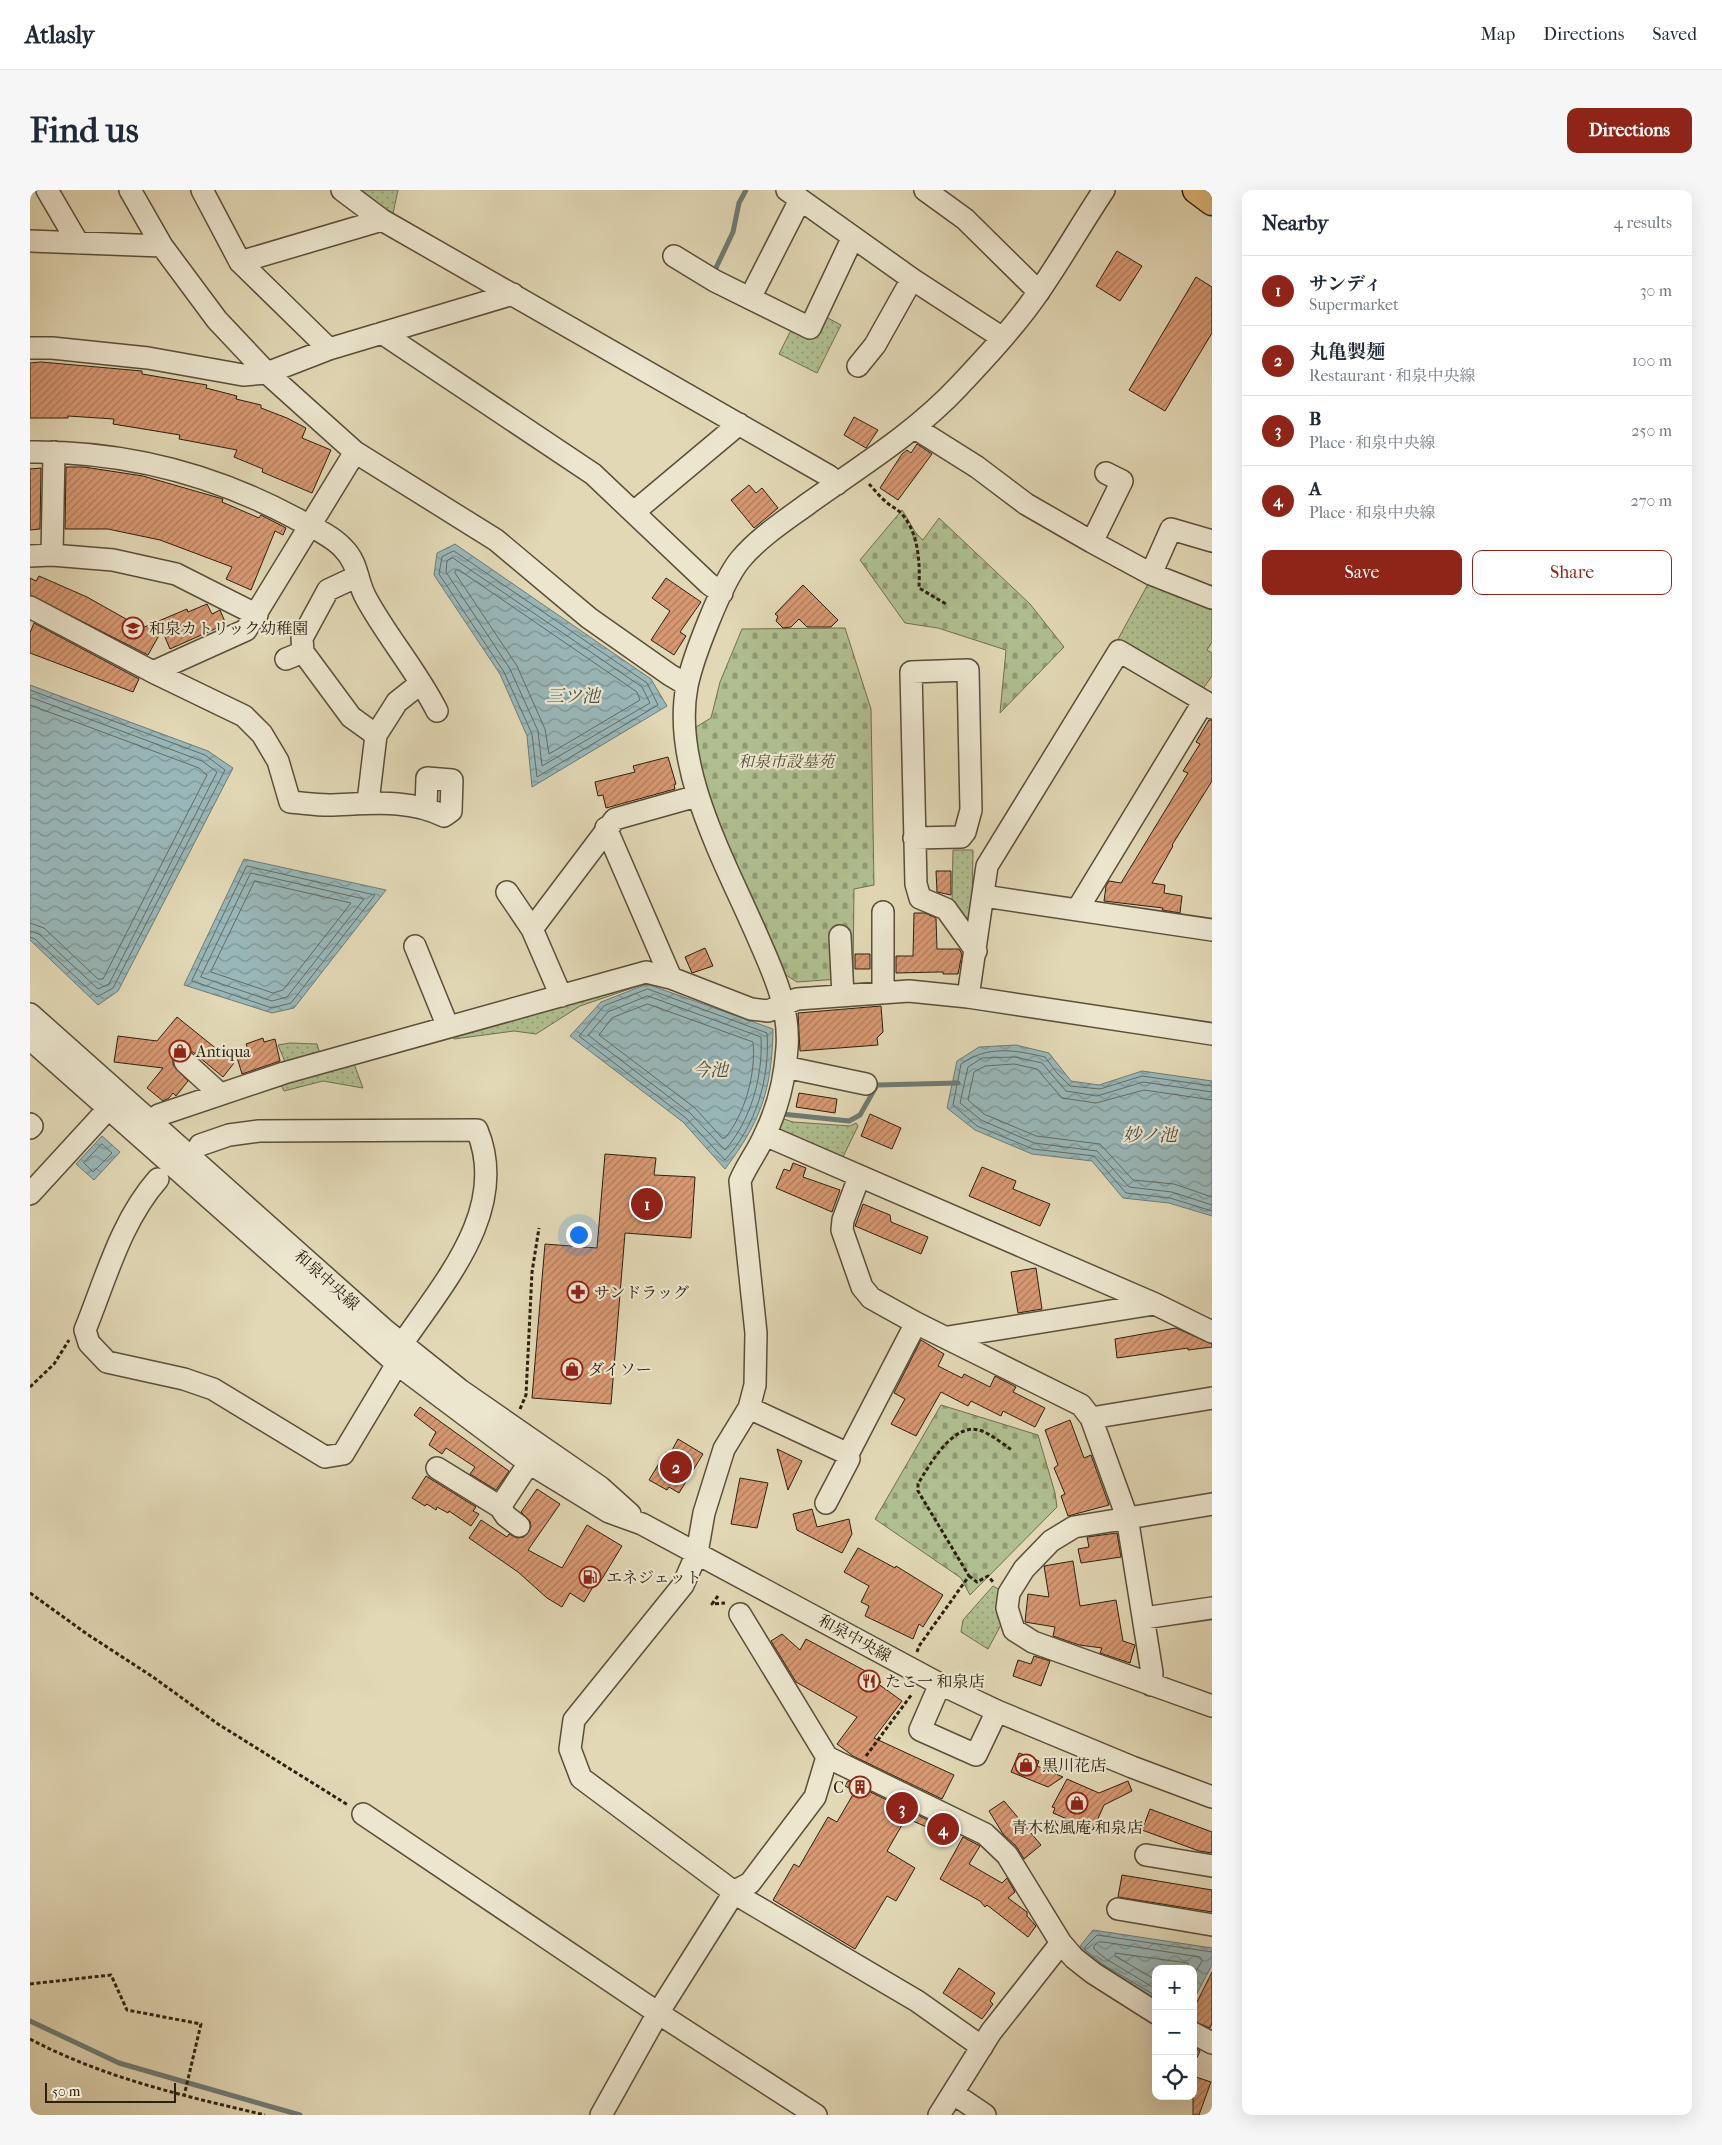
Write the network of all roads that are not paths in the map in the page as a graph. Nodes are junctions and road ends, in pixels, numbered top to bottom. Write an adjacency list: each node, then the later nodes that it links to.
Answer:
1 (47, 190): 13 (street)
2 (130, 190): 14 (street)
3 (202, 190): 16 (street)
4 (342, 190): 10 (street)
5 (925, 190): 18 (street)
6 (1104, 190): 18 (street)
7 (1196, 190): 9 (main road)
8 (793, 195): 11 (street); 20 (street)
9 (1212, 202)
10 (382, 220): 16 (street); 19 (street)
11 (853, 238): 17 (street); 20 (street)
12 (30, 241): 13 (street)
13 (78, 243): 14 (street)
14 (162, 246): 26 (street)
15 (674, 256): 20 (street)
16 (240, 262): 24 (street)
17 (912, 279): 22 (street); 25 (street)
18 (1039, 292): 22 (street)
19 (513, 294): 21 (street); 27 (street)
20 (750, 298)
21 (382, 333): 24 (street); 34 (street)
22 (1001, 337): 28 (street)
23 (30, 348): 26 (street)
24 (329, 349): 26 (street)
25 (858, 366)
26 (267, 373): 31 (street)
27 (739, 424): 33 (street); 34 (street)
28 (915, 428): 33 (street); 37 (street)
29 (30, 452): 30 (street)
30 (54, 452): 35 (street); 38 (street)
31 (355, 452): 35 (street); 48 (street)
32 (1106, 472): 37 (street)
33 (837, 484): 42 (street)
34 (634, 512): 42 (street)
35 (310, 526): 41 (street); 45 (street)
36 (1212, 541): 40 (street)
37 (1092, 542): 40 (street)
38 (52, 555): 39 (street); 45 (street)
39 (30, 556)
40 (1151, 574): 43 (street)
41 (358, 576): 47 (street); 51 (street)
42 (722, 593): 48 (street)
43 (1212, 598)
44 (30, 607): 46 (street)
45 (257, 615): 46 (street)
46 (153, 672): 53 (street)
47 (421, 683): 50 (street); 51 (street)
48 (688, 685): 52 (street)
49 (1208, 704): 58 (street); 59 (street)
50 (437, 711)
51 (376, 735): 53 (street)
52 (697, 796): 55 (street); 71 (street)
53 (368, 802): 54 (street)
54 (426, 807)
55 (606, 828): 61 (street); 66 (street)
56 (914, 838): 56 (street); 65 (street)
57 (507, 892): 61 (street)
58 (984, 896): 59 (street); 65 (street)
59 (1077, 910): 62 (street)
60 (883, 912): 67 (street)
61 (532, 929): 68 (street)
62 (1212, 930)
63 (840, 936): 69 (street)
64 (415, 946): 73 (street)
65 (976, 951): 70 (street)
66 (671, 978): 68 (street); 71 (street)
67 (883, 993): 69 (street); 70 (street)
68 (561, 996): 73 (street)
69 (843, 996): 71 (street)
70 (968, 997): 74 (street)
71 (783, 1003): 77 (street)
72 (30, 1014): 81 (street, 和泉中央線)
73 (448, 1027): 79 (street)
74 (1212, 1034)
75 (30, 1039): 80 (street, 和泉中央線)
76 (185, 1062): 79 (street)
77 (785, 1067): 78 (street); 84 (street)
78 (866, 1084)
79 (220, 1094): 81 (street)
80 (108, 1110): 88 (street); 93 (street, 和泉中央線)
81 (150, 1122): 93 (street, 和泉中央線)
82 (30, 1124): 83 (street)
83 (30, 1128)
84 (765, 1135): 86 (street); 95 (street)
85 (200, 1145): 93 (street)
86 (859, 1177): 89 (street); 90 (street)
87 (158, 1179): 93 (street)
88 (30, 1194)
89 (1155, 1304): 91 (street); 92 (street)
90 (916, 1323): 92 (street); 97 (street)
91 (1212, 1332)
92 (948, 1337): 96 (street)
93 (399, 1354): 98 (street, 和泉中央線); 104 (street, 和泉中央線)
94 (1212, 1398): 96 (street)
95 (749, 1408): 97 (street); 106 (street)
96 (1091, 1418): 103 (street)
97 (848, 1454): 100 (street)
98 (529, 1463): 102 (street); 104 (street, 和泉中央線)
99 (450, 1469): 102 (street)
100 (826, 1503)
101 (1212, 1504): 103 (street)
102 (500, 1507): 105 (street)
103 (1127, 1517): 109 (street); 111 (street)
104 (642, 1524): 106 (street, 和泉中央線)
105 (519, 1526)
106 (697, 1553): 110 (street, 和泉中央線); 119 (street)
107 (1212, 1608): 109 (street)
108 (740, 1614): 114 (street)
109 (1144, 1618): 111 (street)
110 (940, 1684): 113 (street, 和泉中央線); 113 (street)
111 (1151, 1685): 112 (street)
112 (1212, 1706)
113 (997, 1711): 115 (street, 和泉中央線)
114 (827, 1757): 119 (street); 122 (street)
115 (1212, 1797)
116 (363, 1814): 124 (street)
117 (1146, 1855): 118 (street)
118 (1212, 1866)
119 (735, 1892): 124 (street); 127 (street)
120 (1118, 1909): 121 (street)
121 (1212, 1925)
122 (1061, 1943): 123 (street); 127 (street)
123 (1153, 2010)
124 (658, 2013): 129 (street); 130 (street)
125 (1197, 2035): 126 (street)
126 (1212, 2043)
127 (982, 2047): 128 (street)
128 (954, 2094): 131 (street); 132 (street)
129 (601, 2115)
130 (816, 2115)
131 (940, 2115)
132 (985, 2115)

